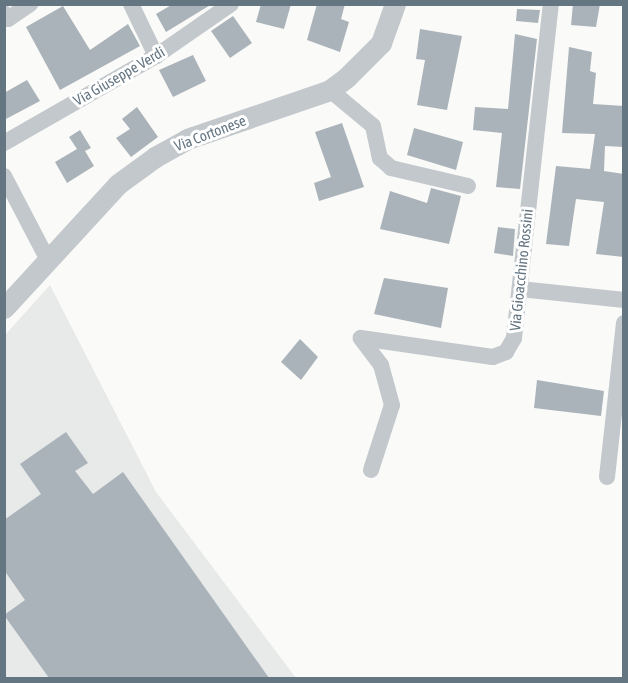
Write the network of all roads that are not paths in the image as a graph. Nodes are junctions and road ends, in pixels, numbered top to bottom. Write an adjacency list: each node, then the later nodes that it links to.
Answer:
1 (30, 4): 6 (street)
2 (131, 4): 7 (street)
3 (231, 4): 7 (street, Via Giuseppe Verdi)
4 (394, 4): 8 (street, Via Cortonese)
5 (551, 4): 13 (street, Via Gioacchino Rossini)
6 (4, 13)
7 (156, 56): 9 (street, Via Giuseppe Verdi)
8 (330, 90): 11 (street); 12 (street, Via Cortonese)
9 (4, 143)
10 (4, 176): 12 (street)
11 (468, 186)
12 (48, 260): 15 (street, Via Cortonese)
13 (520, 289): 14 (street); 17 (street, Via Gioacchino Rossini)
14 (624, 300)
15 (4, 309)
16 (624, 323): 18 (street)
17 (371, 470)
18 (607, 477)

